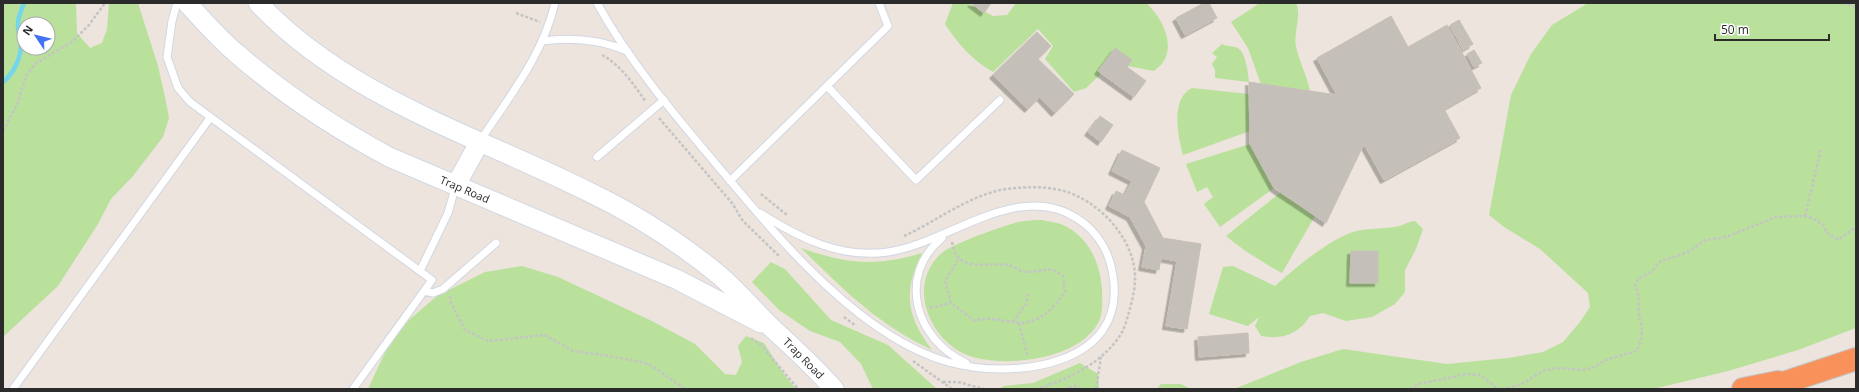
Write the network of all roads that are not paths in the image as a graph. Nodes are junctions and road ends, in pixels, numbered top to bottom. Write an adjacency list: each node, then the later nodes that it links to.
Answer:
1 (177, 3): 12 (lane)
2 (187, 3): 16 (main road, Trap Road)
3 (258, 3): 13 (main road, Trap Road)
4 (555, 3): 7 (lane)
5 (596, 3): 8 (lane)
6 (879, 3): 9 (lane)
7 (542, 41): 8 (lane); 13 (lane)
8 (627, 52): 10 (lane)
9 (827, 86): 11 (lane); 15 (lane)
10 (664, 100): 14 (lane); 15 (lane)
11 (1000, 100)
12 (210, 118): 20 (lane); 26 (lane)
13 (479, 142): 16 (main road); 22 (main road, Trap Road)
14 (597, 157)
15 (730, 181): 17 (lane)
16 (456, 185): 20 (lane); 22 (main road, Trap Road)
17 (760, 213): 18 (lane); 24 (lane)
18 (950, 232): 24 (lane); 24 (lane)
19 (496, 243): 21 (lane)
20 (420, 271): 21 (lane)
21 (424, 291): 27 (lane)
22 (773, 329): 28 (main road, Trap Road)
23 (1856, 359): 25 (highway)
24 (973, 366)
25 (1799, 378): 29 (highway); 30 (highway)
26 (13, 389)
27 (353, 389)
28 (834, 389)
29 (1743, 389)
30 (1765, 389)

